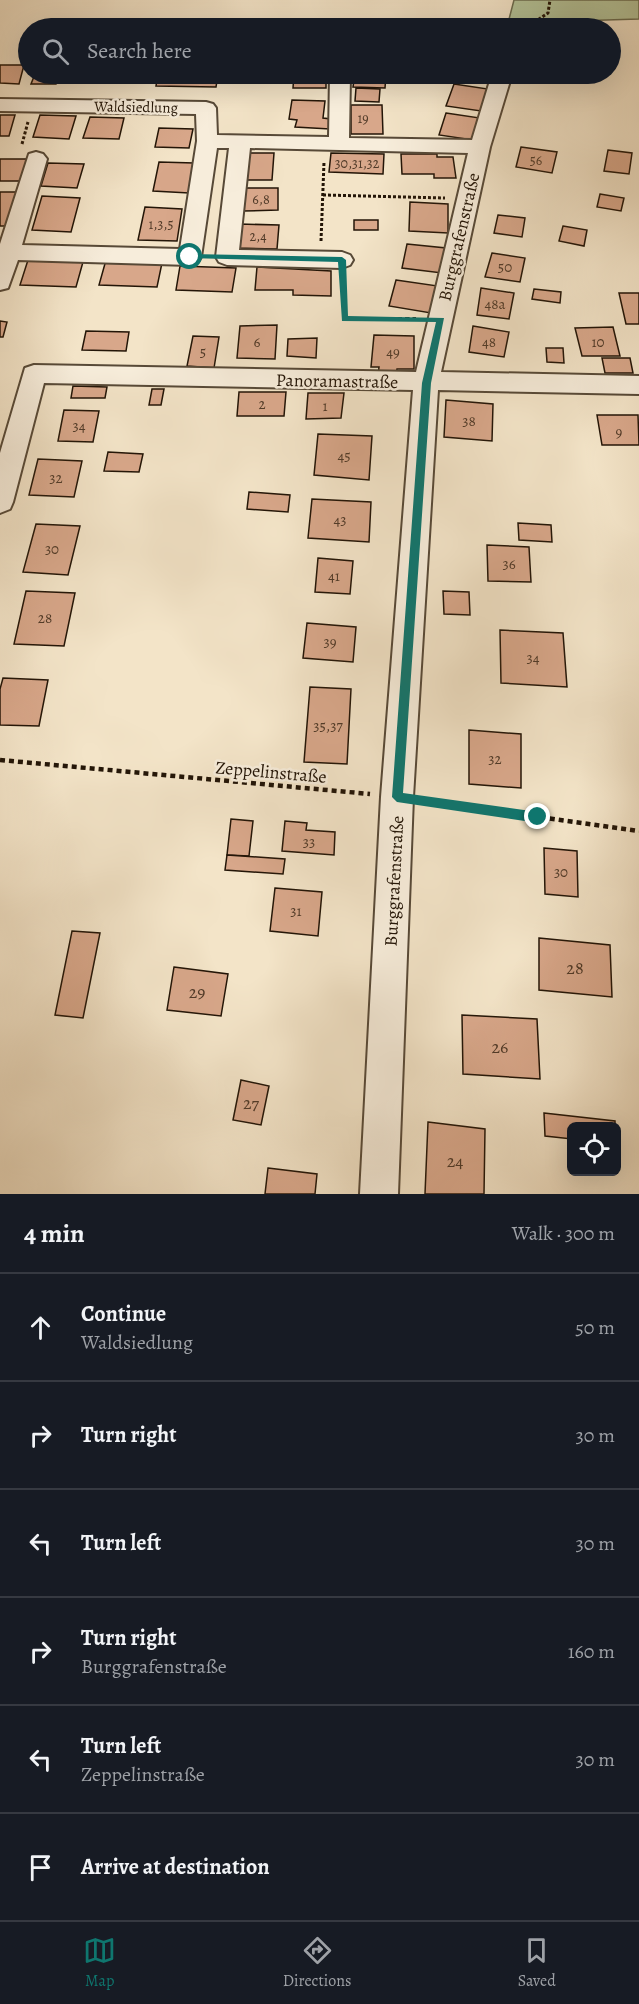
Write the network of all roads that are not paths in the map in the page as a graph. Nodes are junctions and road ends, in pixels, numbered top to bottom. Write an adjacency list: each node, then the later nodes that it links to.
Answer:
1 (339, 84): 6 (street)
2 (499, 84): 7 (street, Burggrafenstraße)
3 (0, 105): 4 (street, Waldsiedlung)
4 (207, 141): 5 (street); 10 (street, Waldsiedlung)
5 (240, 142): 6 (street); 11 (street)
6 (332, 143): 7 (street)
7 (480, 147): 14 (street, Burggrafenstraße)
8 (36, 159): 9 (street)
9 (9, 252): 10 (street); 13 (street)
10 (190, 257): 11 (street)
11 (227, 257): 12 (street)
12 (331, 259)
13 (0, 282)
14 (426, 383): 15 (street, Panoramastraße); 16 (street, Panoramastraße); 17 (street, Burggrafenstraße)
15 (639, 385)
16 (0, 502)
17 (379, 1194)

